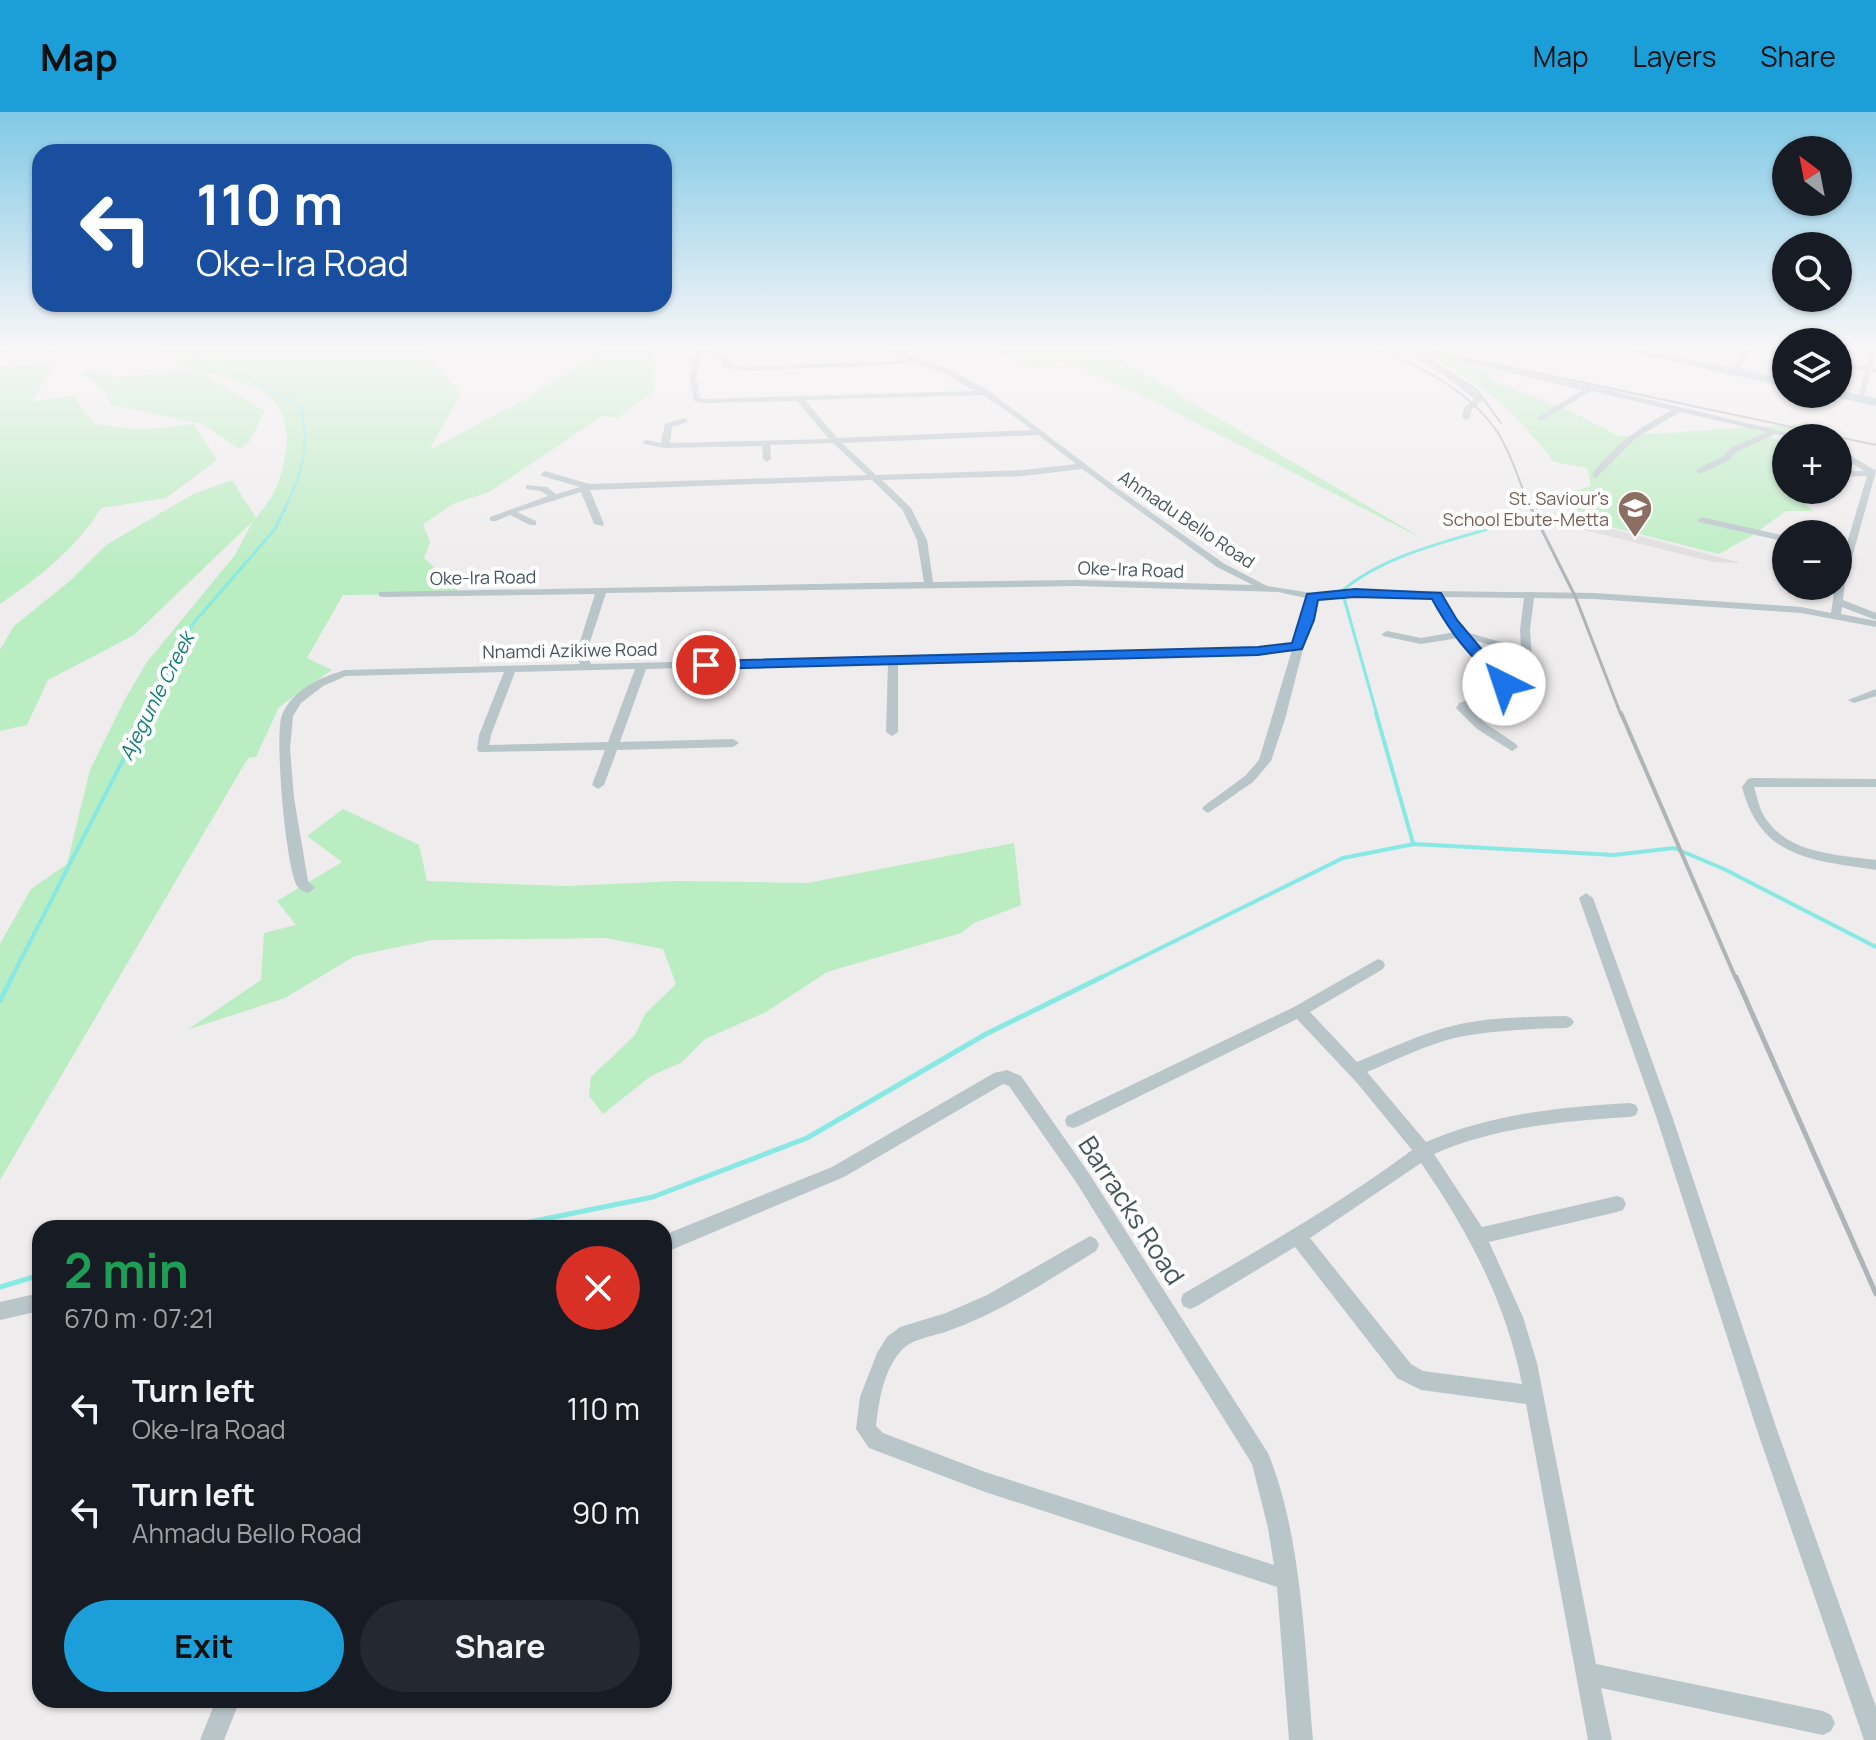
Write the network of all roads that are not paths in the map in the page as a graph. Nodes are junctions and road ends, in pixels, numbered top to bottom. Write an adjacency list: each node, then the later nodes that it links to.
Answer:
1 (681, 421): 12 (street)
2 (818, 421): 9 (street)
3 (1025, 421): 7 (street, Ahmadu Bello Road)
4 (1656, 421): 20 (street)
5 (1732, 421): 6 (street)
6 (1772, 430)
7 (1040, 432): 9 (street); 15 (street, Ahmadu Bello Road)
8 (1772, 433): 16 (street)
9 (835, 441): 11 (street); 21 (street)
10 (647, 442): 12 (street)
11 (766, 443): 12 (street); 13 (street)
12 (665, 446)
13 (767, 459)
14 (1852, 460): 19 (street)
15 (1085, 466): 21 (street); 38 (street, Ahmadu Bello Road)
16 (1700, 471)
17 (545, 474): 26 (street)
18 (1852, 474): 19 (street)
19 (1874, 474): 24 (street)
20 (1596, 475)
21 (877, 478): 22 (street); 37 (street)
22 (791, 481): 23 (street); 27 (street)
23 (718, 483): 26 (street); 28 (street)
24 (1872, 486): 35 (street)
25 (529, 487): 29 (street)
26 (587, 488): 29 (street); 34 (street)
27 (778, 490)
28 (703, 494)
29 (556, 498): 30 (street)
30 (510, 512): 31 (street); 33 (street)
31 (493, 519)
32 (1702, 520): 36 (street)
33 (533, 523)
34 (599, 524)
35 (1852, 533)
36 (1772, 536)
37 (929, 586): 38 (street, Oke-Ira Road); 39 (street, Oke-Ira Road)
38 (1278, 589): 43 (street, Oke-Ira Road)
39 (601, 592): 40 (street, Oke-Ira Road); 52 (street)
40 (383, 594)
41 (1436, 595): 42 (street, Oke-Ira Road); 43 (street, Oke-Ira Road); 49 (street)
42 (1529, 595): 45 (street, Oke-Ira Road); 51 (street)
43 (1312, 596): 50 (street)
44 (1836, 601): 45 (street); 46 (street)
45 (1836, 615): 47 (street, Oke-Ira Road)
46 (1876, 617)
47 (1876, 624)
48 (1387, 634): 49 (street)
49 (1462, 634): 51 (street); 58 (street)
50 (1297, 646): 53 (street, Nnamdi Azikiwe Road); 67 (street)
51 (1528, 653): 58 (street)
52 (581, 654): 54 (street); 56 (street)
53 (893, 660): 55 (street, Nnamdi Azikiwe Road); 61 (street)
54 (587, 667): 55 (street, Nnamdi Azikiwe Road); 56 (street, Nnamdi Azikiwe Road)
55 (641, 667): 63 (street)
56 (542, 668): 57 (street, Nnamdi Azikiwe Road)
57 (511, 669): 63 (street); 69 (street, Nnamdi Azikiwe Road)
58 (1504, 684): 64 (street)
59 (1876, 692): 60 (street)
60 (1854, 700)
61 (892, 732)
62 (733, 743): 63 (street)
63 (613, 746): 66 (street)
64 (1512, 747)
65 (1876, 783): 68 (street)
66 (598, 785)
67 (1208, 809)
68 (1876, 865)
69 (308, 888)
70 (1586, 898): 94 (street)
71 (1378, 965): 72 (street)
72 (1299, 1011): 74 (street); 76 (street)
73 (1566, 1022): 74 (street)
74 (1357, 1069): 77 (street)
75 (1630, 1110): 77 (street)
76 (1073, 1121)
77 (1422, 1152): 79 (street); 80 (street)
78 (1617, 1204): 80 (street)
79 (1297, 1236): 83 (street); 86 (street)
80 (1477, 1236): 86 (street)
81 (672, 1241): 87 (street, Barracks Road)
82 (1090, 1245): 87 (street)
83 (1190, 1300)
84 (32, 1304): 85 (street)
85 (0, 1311)
86 (1534, 1395): 88 (street)
87 (1287, 1580): 92 (street, Barracks Road)
88 (1586, 1673): 90 (street); 93 (street)
89 (225, 1708): 91 (street)
90 (1823, 1723)
91 (212, 1740)
92 (1301, 1740)
93 (1600, 1740)
94 (1876, 1740)

